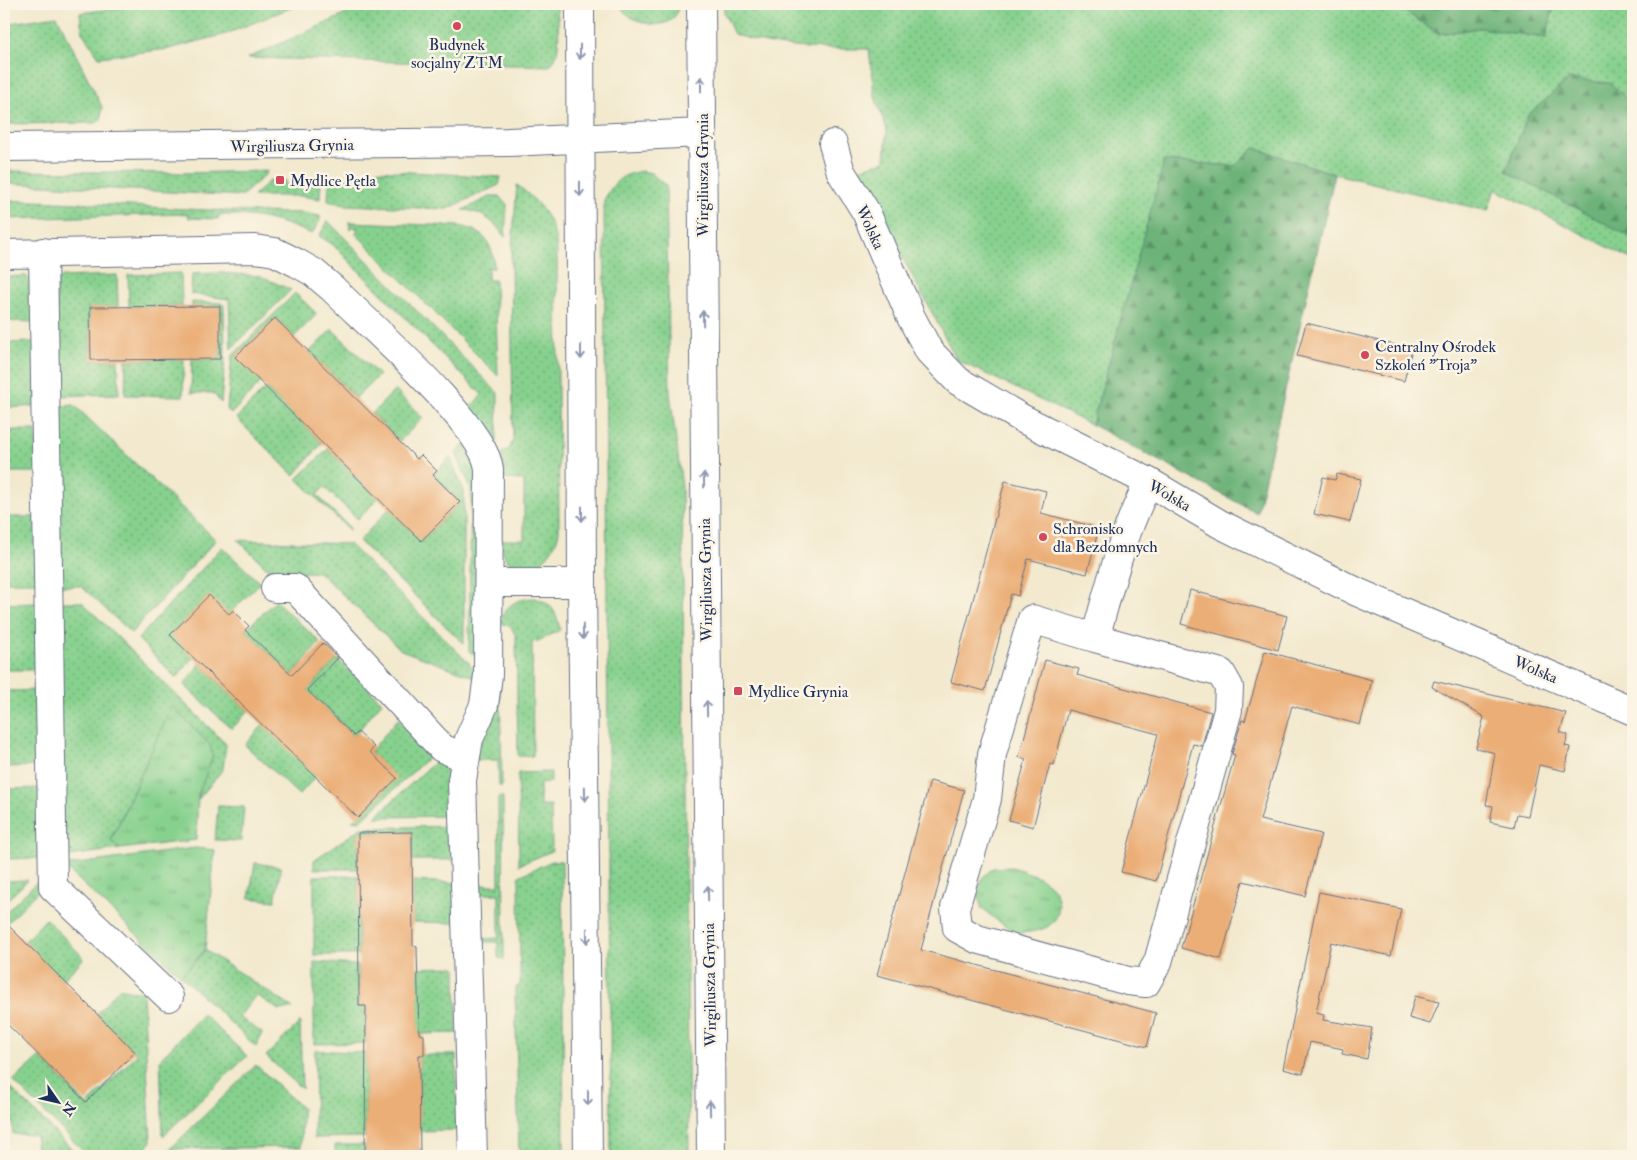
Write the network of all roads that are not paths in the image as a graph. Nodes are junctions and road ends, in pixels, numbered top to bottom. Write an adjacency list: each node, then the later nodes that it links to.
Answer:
1 (580, 4): 4 (street, one-way to 4)
2 (700, 4): 3 (street, Wirgiliusza Grynia, one-way to 2)
3 (701, 133): 4 (street, Wirgiliusza Grynia); 19 (street, Wirgiliusza Grynia, one-way to 3)
4 (580, 140): 6 (street, Wirgiliusza Grynia); 10 (street, one-way to 10)
5 (833, 144): 9 (street, Wolska)
6 (4, 147)
7 (43, 252): 8 (street); 11 (street); 16 (street)
8 (4, 254)
9 (1149, 482): 13 (street); 14 (street, Wolska)
10 (582, 583): 11 (street); 18 (street, one-way to 18)
11 (489, 584): 15 (street)
12 (275, 588): 15 (street)
13 (1095, 638): 13 (street)
14 (1633, 711)
15 (465, 758): 17 (street)
16 (169, 997)
17 (473, 1156)
18 (588, 1156)
19 (711, 1156)

